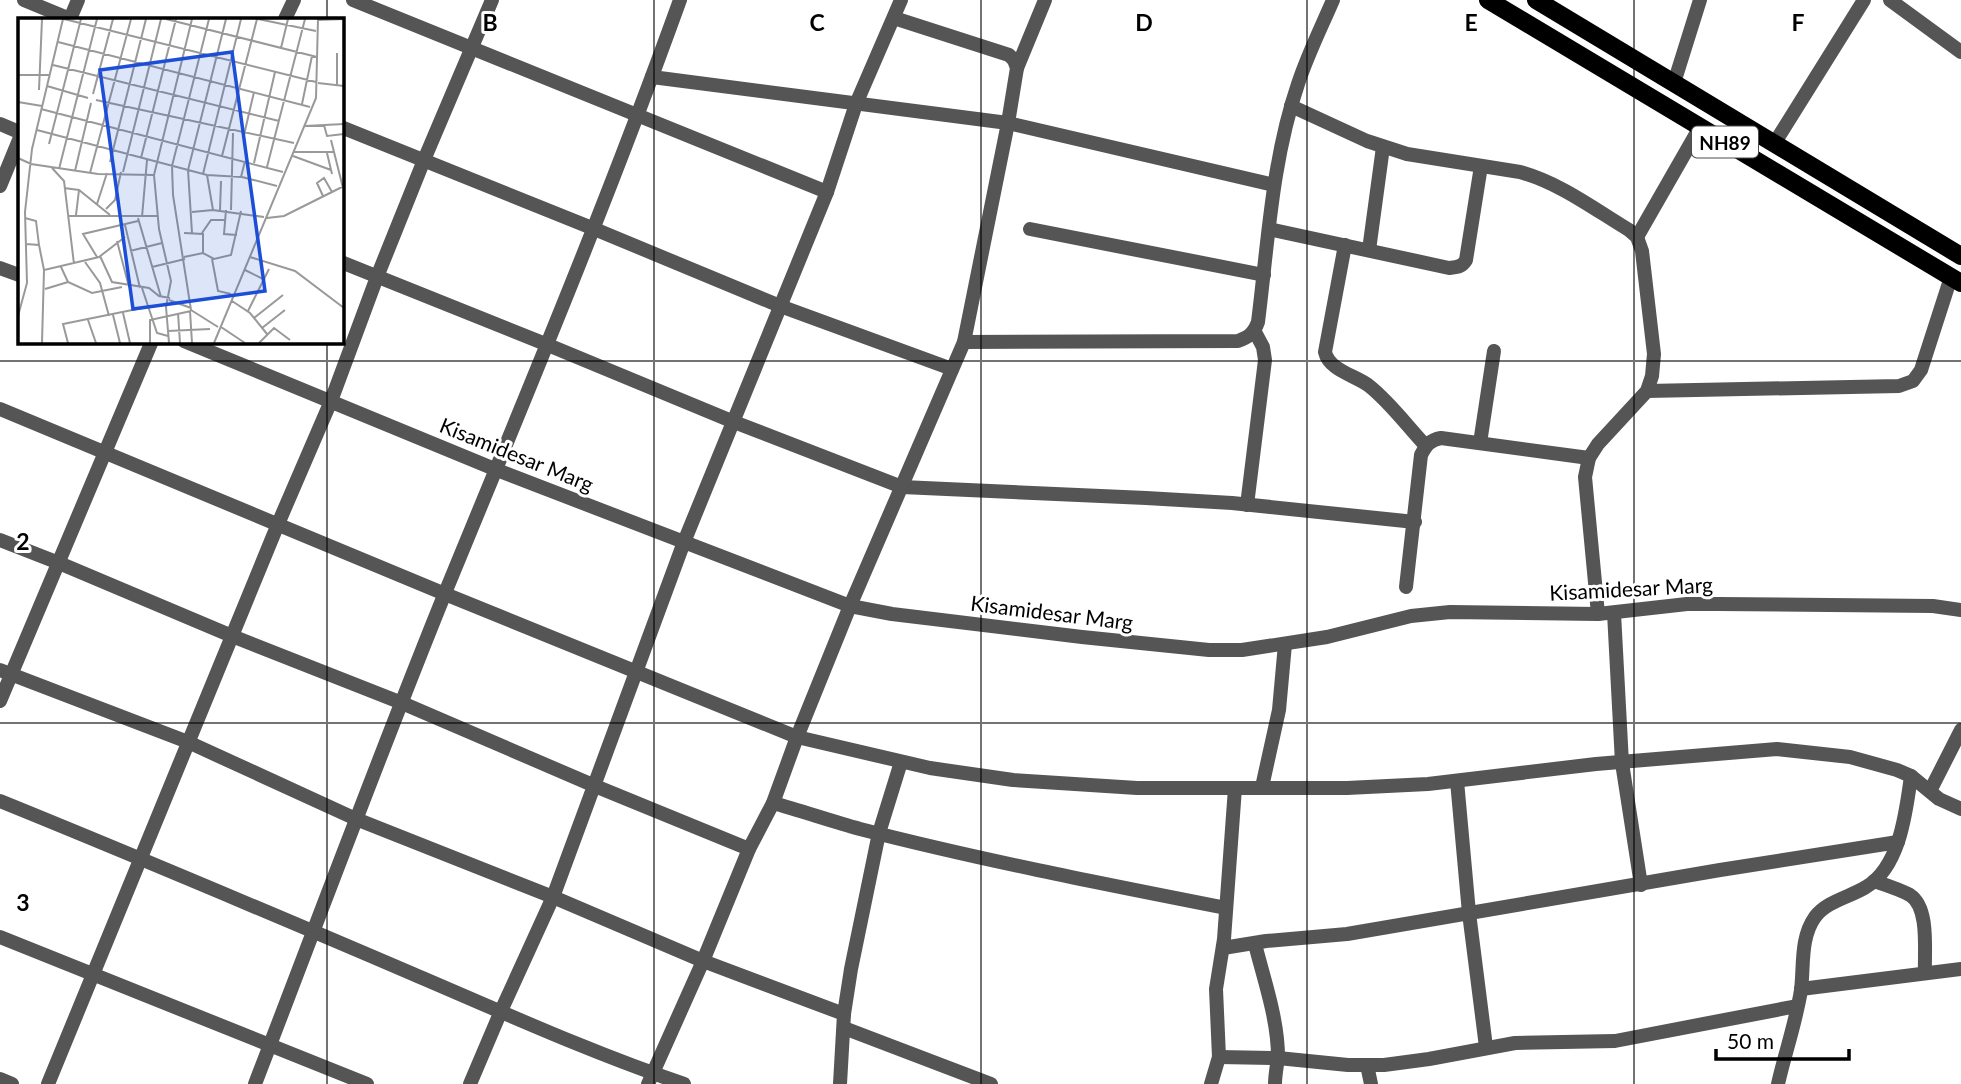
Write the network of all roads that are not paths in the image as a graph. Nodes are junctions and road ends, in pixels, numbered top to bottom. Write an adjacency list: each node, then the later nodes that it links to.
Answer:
1 (24, 0): 15 (street)
2 (78, 0): 16 (street)
3 (294, 0): 17 (street)
4 (354, 0): 19 (street)
5 (492, 0): 19 (street)
6 (680, 0): 22 (street)
7 (901, 0): 18 (street)
8 (1045, 0): 21 (street)
9 (1333, 0): 25 (street)
10 (1489, 0): 29 (main road, NH89)
11 (1536, 0): 23 (main road, NH89)
12 (1700, 0): 23 (street)
13 (1864, 0): 33 (street)
14 (1890, 0): 20 (street)
15 (68, 18)
16 (70, 18)
17 (285, 18)
18 (894, 18): 21 (street); 24 (street)
19 (472, 49): 26 (street); 35 (street)
20 (1961, 52)
21 (1017, 68): 27 (street)
22 (652, 77): 24 (street); 26 (street)
23 (1674, 83): 33 (main road, NH89)
24 (856, 104): 27 (street); 39 (street)
25 (1291, 106): 34 (street); 37 (street)
26 (637, 116): 39 (street); 40 (street)
27 (1008, 123): 37 (street); 55 (street)
28 (0, 124): 31 (street)
29 (1700, 127): 43 (street); 52 (main road, NH89)
30 (343, 128): 35 (street)
31 (18, 132)
32 (18, 142): 38 (street)
33 (1774, 144): 46 (main road, NH89)
34 (1383, 147): 36 (street); 45 (street)
35 (424, 160): 40 (street); 51 (street)
36 (1481, 166): 43 (street); 45 (street)
37 (1275, 184): 42 (street)
38 (0, 186)
39 (827, 192): 53 (street)
40 (592, 228): 53 (street); 58 (street)
41 (1030, 229): 50 (street)
42 (1269, 229): 44 (street); 50 (street)
43 (1637, 237): 61 (street)
44 (1345, 245): 45 (street); 66 (street)
45 (1369, 250)
46 (1961, 256)
47 (343, 263): 51 (street)
48 (0, 268): 49 (street)
49 (18, 275)
50 (1264, 275): 54 (street)
51 (377, 277): 58 (street); 62 (street)
52 (1956, 280): 61 (street)
53 (780, 306): 60 (street); 64 (street)
54 (1255, 332): 55 (street); 71 (street)
55 (964, 342): 60 (street)
56 (151, 343): 67 (street)
57 (189, 343): 62 (street, Kisamidesar Marg)
58 (548, 345): 64 (street); 69 (street)
59 (1494, 351): 65 (street)
60 (952, 369): 70 (street)
61 (1647, 391): 68 (street)
62 (331, 401): 69 (street, Kisamidesar Marg); 73 (street)
63 (0, 409): 67 (street)
64 (734, 422): 70 (street); 75 (street)
65 (1480, 443): 66 (street); 68 (street)
66 (1426, 446): 72 (street)
67 (104, 453): 73 (street); 76 (street)
68 (1589, 457): 82 (street)
69 (497, 470): 75 (street, Kisamidesar Marg); 78 (street)
70 (902, 487): 71 (street); 79 (street)
71 (1247, 505): 72 (street)
72 (1415, 522): 77 (street)
73 (278, 524): 78 (street); 83 (street)
74 (0, 540): 76 (street)
75 (684, 541): 79 (street, Kisamidesar Marg); 85 (street)
76 (59, 562): 83 (street); 86 (street)
77 (1406, 587)
78 (445, 594): 85 (street); 88 (street)
79 (850, 606): 84 (street, Kisamidesar Marg); 90 (street)
80 (1961, 610): 81 (street, Kisamidesar Marg)
81 (1614, 613): 82 (street, Kisamidesar Marg); 93 (street)
82 (1598, 614): 84 (street, Kisamidesar Marg)
83 (232, 636): 88 (street); 91 (street)
84 (1285, 644): 97 (street)
85 (635, 670): 90 (street); 96 (street)
86 (6, 672): 87 (street); 91 (street)
87 (0, 701)
88 (402, 703): 96 (street); 103 (street)
89 (1961, 730): 99 (street)
90 (797, 737): 92 (street); 101 (street)
91 (188, 743): 103 (street); 107 (street)
92 (901, 762): 98 (street); 104 (street)
93 (1622, 762): 94 (street); 95 (street); 109 (street)
94 (1911, 776): 99 (street); 105 (street)
95 (1457, 781): 97 (street); 112 (street)
96 (595, 786): 106 (street); 110 (street)
97 (1262, 787): 98 (street)
98 (1235, 788): 111 (street)
99 (1930, 791): 102 (street)
100 (0, 801): 107 (street)
101 (773, 803): 104 (street); 106 (street)
102 (1961, 809)
103 (356, 819): 110 (street); 113 (street)
104 (879, 833): 111 (street); 124 (street)
105 (1898, 842): 108 (street); 109 (street)
106 (749, 849): 117 (street)
107 (141, 858): 113 (street); 120 (street)
108 (1874, 881): 119 (street); 121 (street)
109 (1641, 884): 112 (street)
110 (553, 897): 117 (street); 123 (street)
111 (1226, 908): 116 (street)
112 (1469, 913): 115 (street); 126 (street)
113 (314, 932): 123 (street); 125 (street)
114 (0, 936): 120 (street)
115 (1255, 944): 116 (street); 128 (street)
116 (1223, 947): 127 (street)
117 (703, 961): 124 (street); 131 (street)
118 (1961, 970): 119 (street)
119 (1925, 973): 121 (street)
120 (94, 975): 125 (street); 133 (street)
121 (1801, 989): 122 (street)
122 (1797, 1006): 126 (street); 143 (street)
123 (501, 1011): 131 (street); 136 (street)
124 (844, 1021): 138 (street); 139 (street)
125 (270, 1044): 134 (street); 135 (street)
126 (1486, 1047): 129 (street)
127 (1219, 1057): 128 (street); 140 (street)
128 (1278, 1058): 129 (street); 141 (street)
129 (1367, 1065): 142 (street)
130 (0, 1079): 132 (street)
131 (650, 1079): 137 (street)
132 (12, 1084)
133 (48, 1084)
134 (255, 1084)
135 (367, 1084)
136 (470, 1084)
137 (684, 1084)
138 (841, 1084)
139 (991, 1084)
140 (1211, 1084)
141 (1275, 1084)
142 (1371, 1084)
143 (1778, 1084)

